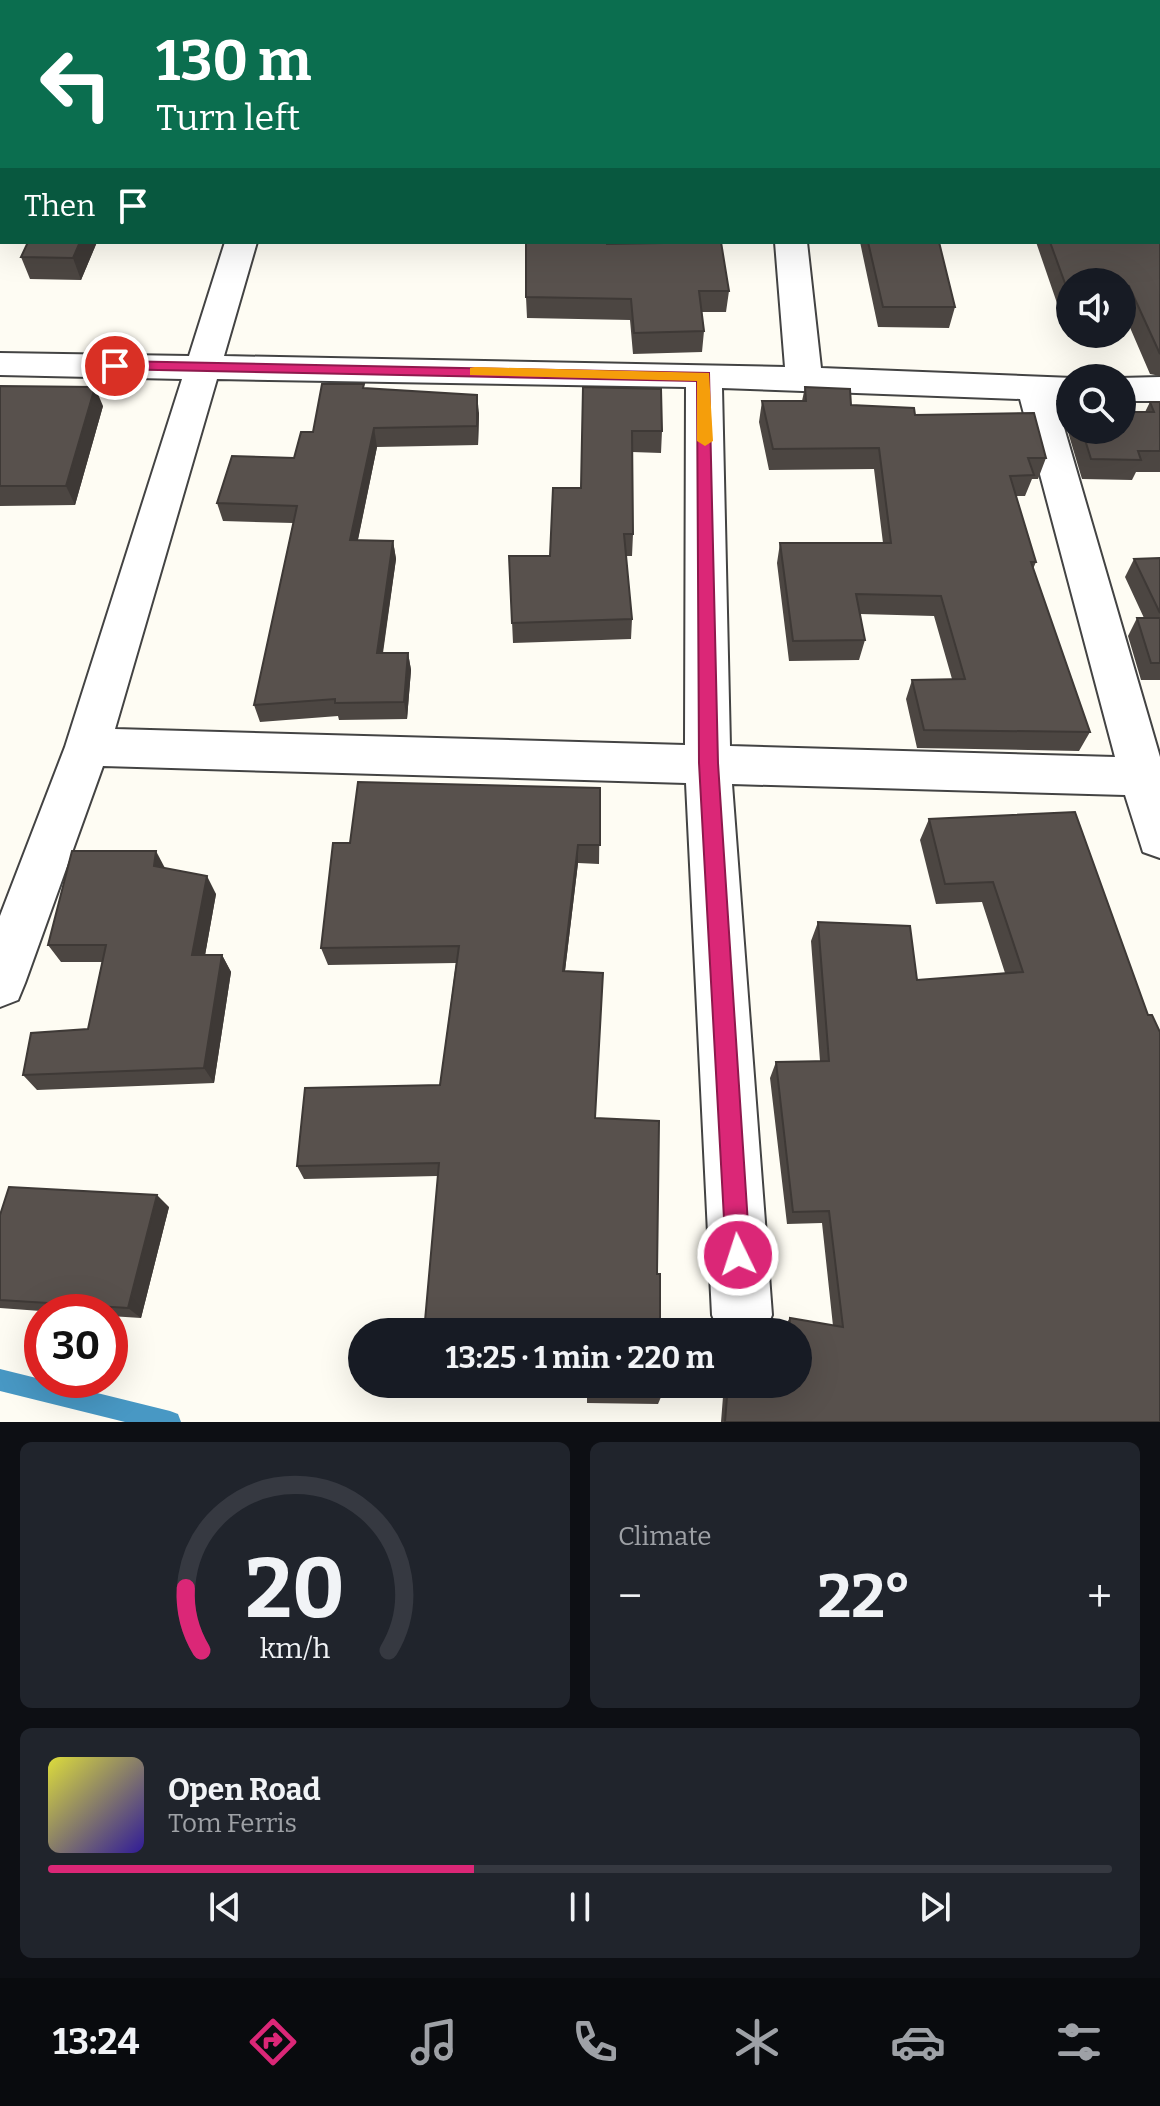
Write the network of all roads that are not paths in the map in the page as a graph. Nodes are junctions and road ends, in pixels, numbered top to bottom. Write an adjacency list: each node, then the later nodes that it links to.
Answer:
1 (240, 244): 4 (street)
2 (791, 244): 6 (street)
3 (0, 364): 4 (street)
4 (202, 367): 5 (street); 10 (street)
5 (704, 376): 6 (street); 11 (street)
6 (804, 380): 7 (street)
7 (1053, 389): 12 (street)
8 (1136, 389): 9 (street)
9 (1160, 389)
10 (87, 747): 11 (street); 14 (street)
11 (708, 763): 12 (street); 15 (street)
12 (1152, 777): 13 (street)
13 (1160, 838)
14 (0, 983)
15 (742, 1315)

